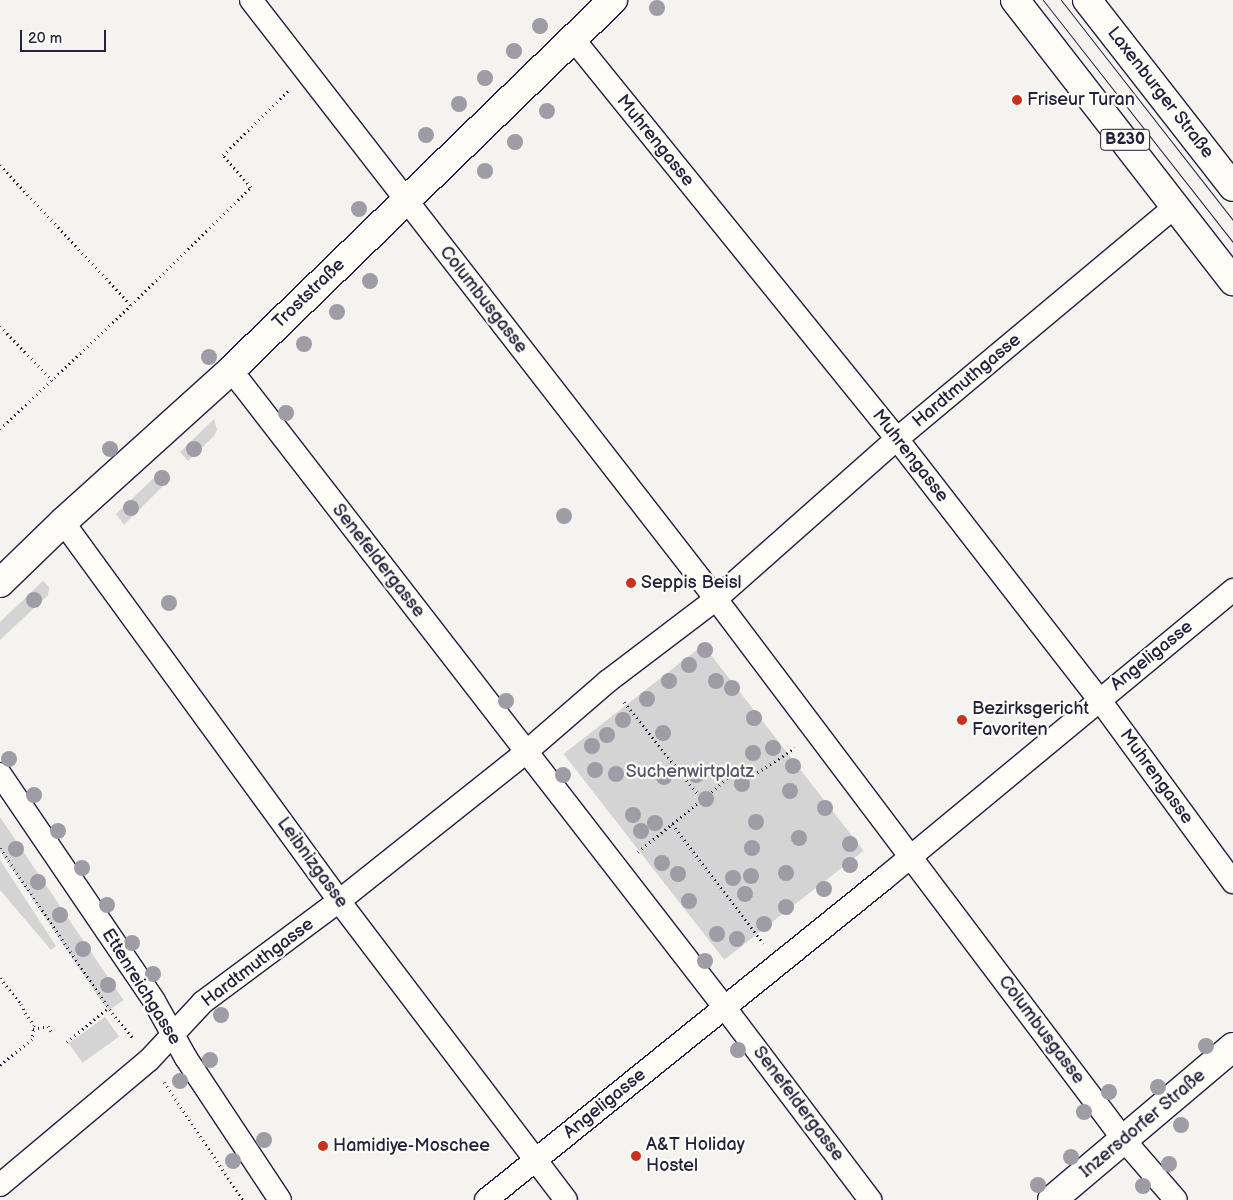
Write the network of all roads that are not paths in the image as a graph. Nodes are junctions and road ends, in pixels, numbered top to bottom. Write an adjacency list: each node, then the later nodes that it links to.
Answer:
1 (251, 0): 7 (street, Columbusgasse)
2 (613, 0): 5 (street, Troststraße)
3 (1015, 0): 8 (street, B230)
4 (1087, 0): 6 (street, Laxenburger Straße)
5 (574, 40): 7 (street, Troststraße); 11 (street, Muhrengasse)
6 (1229, 173)
7 (406, 200): 10 (street, Troststraße); 15 (street, Columbusgasse)
8 (1176, 206): 9 (street, B230); 11 (street, Hardtmuthgasse)
9 (1233, 281)
10 (231, 370): 12 (street, Troststraße); 17 (street, Senefeldergasse)
11 (897, 439): 15 (street, Hardtmuthgasse); 16 (street, Muhrengasse)
12 (63, 522): 13 (street, Troststraße); 21 (street, Leibnizgasse)
13 (0, 583)
14 (1233, 590): 16 (street, Angeligasse)
15 (716, 599): 17 (street); 19 (street)
16 (1099, 699): 19 (street, Angeligasse); 20 (street, Muhrengasse)
17 (526, 752): 21 (street, Hardtmuthgasse); 22 (street)
18 (0, 774): 23 (street, Ettenreichgasse)
19 (910, 858): 22 (street); 25 (street, Columbusgasse)
20 (1233, 882)
21 (339, 901): 23 (street, Hardtmuthgasse); 26 (street, Leibnizgasse)
22 (725, 1008): 26 (street, Angeligasse); 31 (street, Senefeldergasse)
23 (173, 1034): 27 (street, Hardtmuthgasse); 28 (street, Ettenreichgasse)
24 (1233, 1048): 25 (street, Inzersdorfer Straße)
25 (1124, 1140): 32 (street, Inzersdorfer Straße); 33 (street, Columbusgasse)
26 (535, 1159): 29 (street, Angeligasse); 30 (street, Leibnizgasse)
27 (0, 1186)
28 (280, 1200)
29 (486, 1200)
30 (566, 1200)
31 (870, 1200)
32 (1052, 1200)
33 (1176, 1200)

